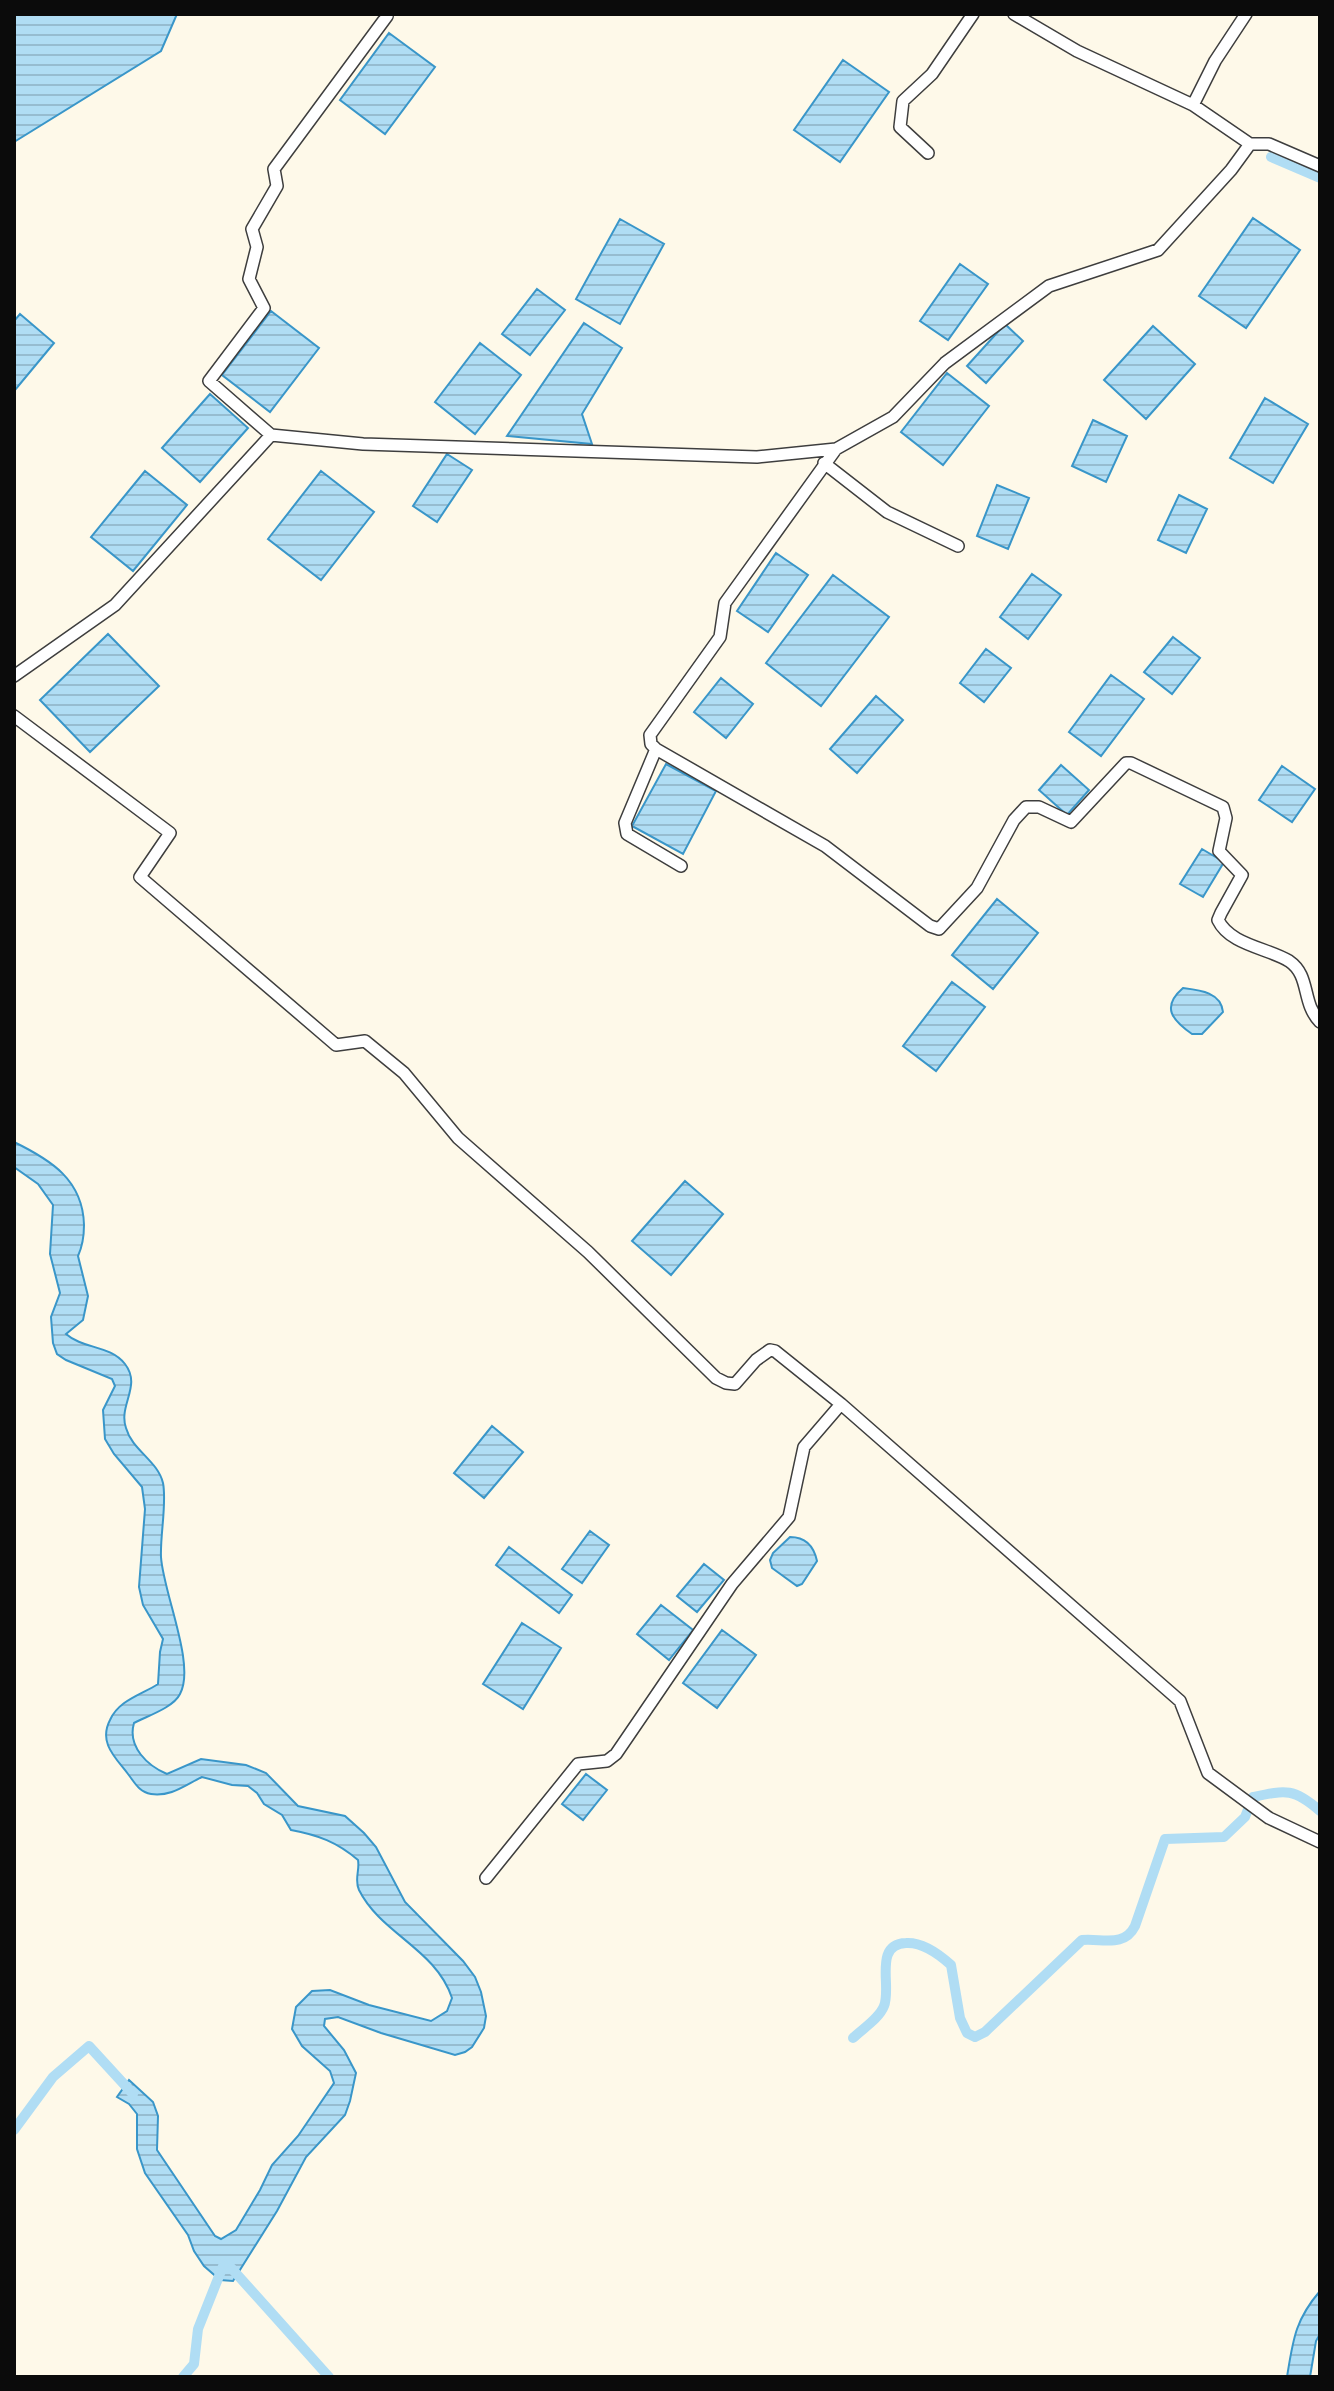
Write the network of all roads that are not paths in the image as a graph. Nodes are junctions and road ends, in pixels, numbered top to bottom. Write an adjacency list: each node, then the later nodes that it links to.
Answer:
1 (385, 14): 9 (street)
2 (973, 14): 7 (street)
3 (1014, 14): 5 (street)
4 (1246, 14): 5 (street)
5 (1193, 105): 6 (street)
6 (1250, 144): 8 (street); 10 (street)
7 (928, 153)
8 (1320, 166)
9 (271, 435): 10 (street); 13 (street)
10 (836, 449): 11 (street)
11 (824, 463): 12 (street); 15 (street)
12 (958, 546)
13 (14, 676)
14 (14, 716): 18 (street)
15 (656, 749): 16 (street); 17 (street)
16 (681, 866)
17 (1320, 1022)
18 (841, 1404): 19 (street); 20 (street)
19 (1320, 1842)
20 (486, 1878)

